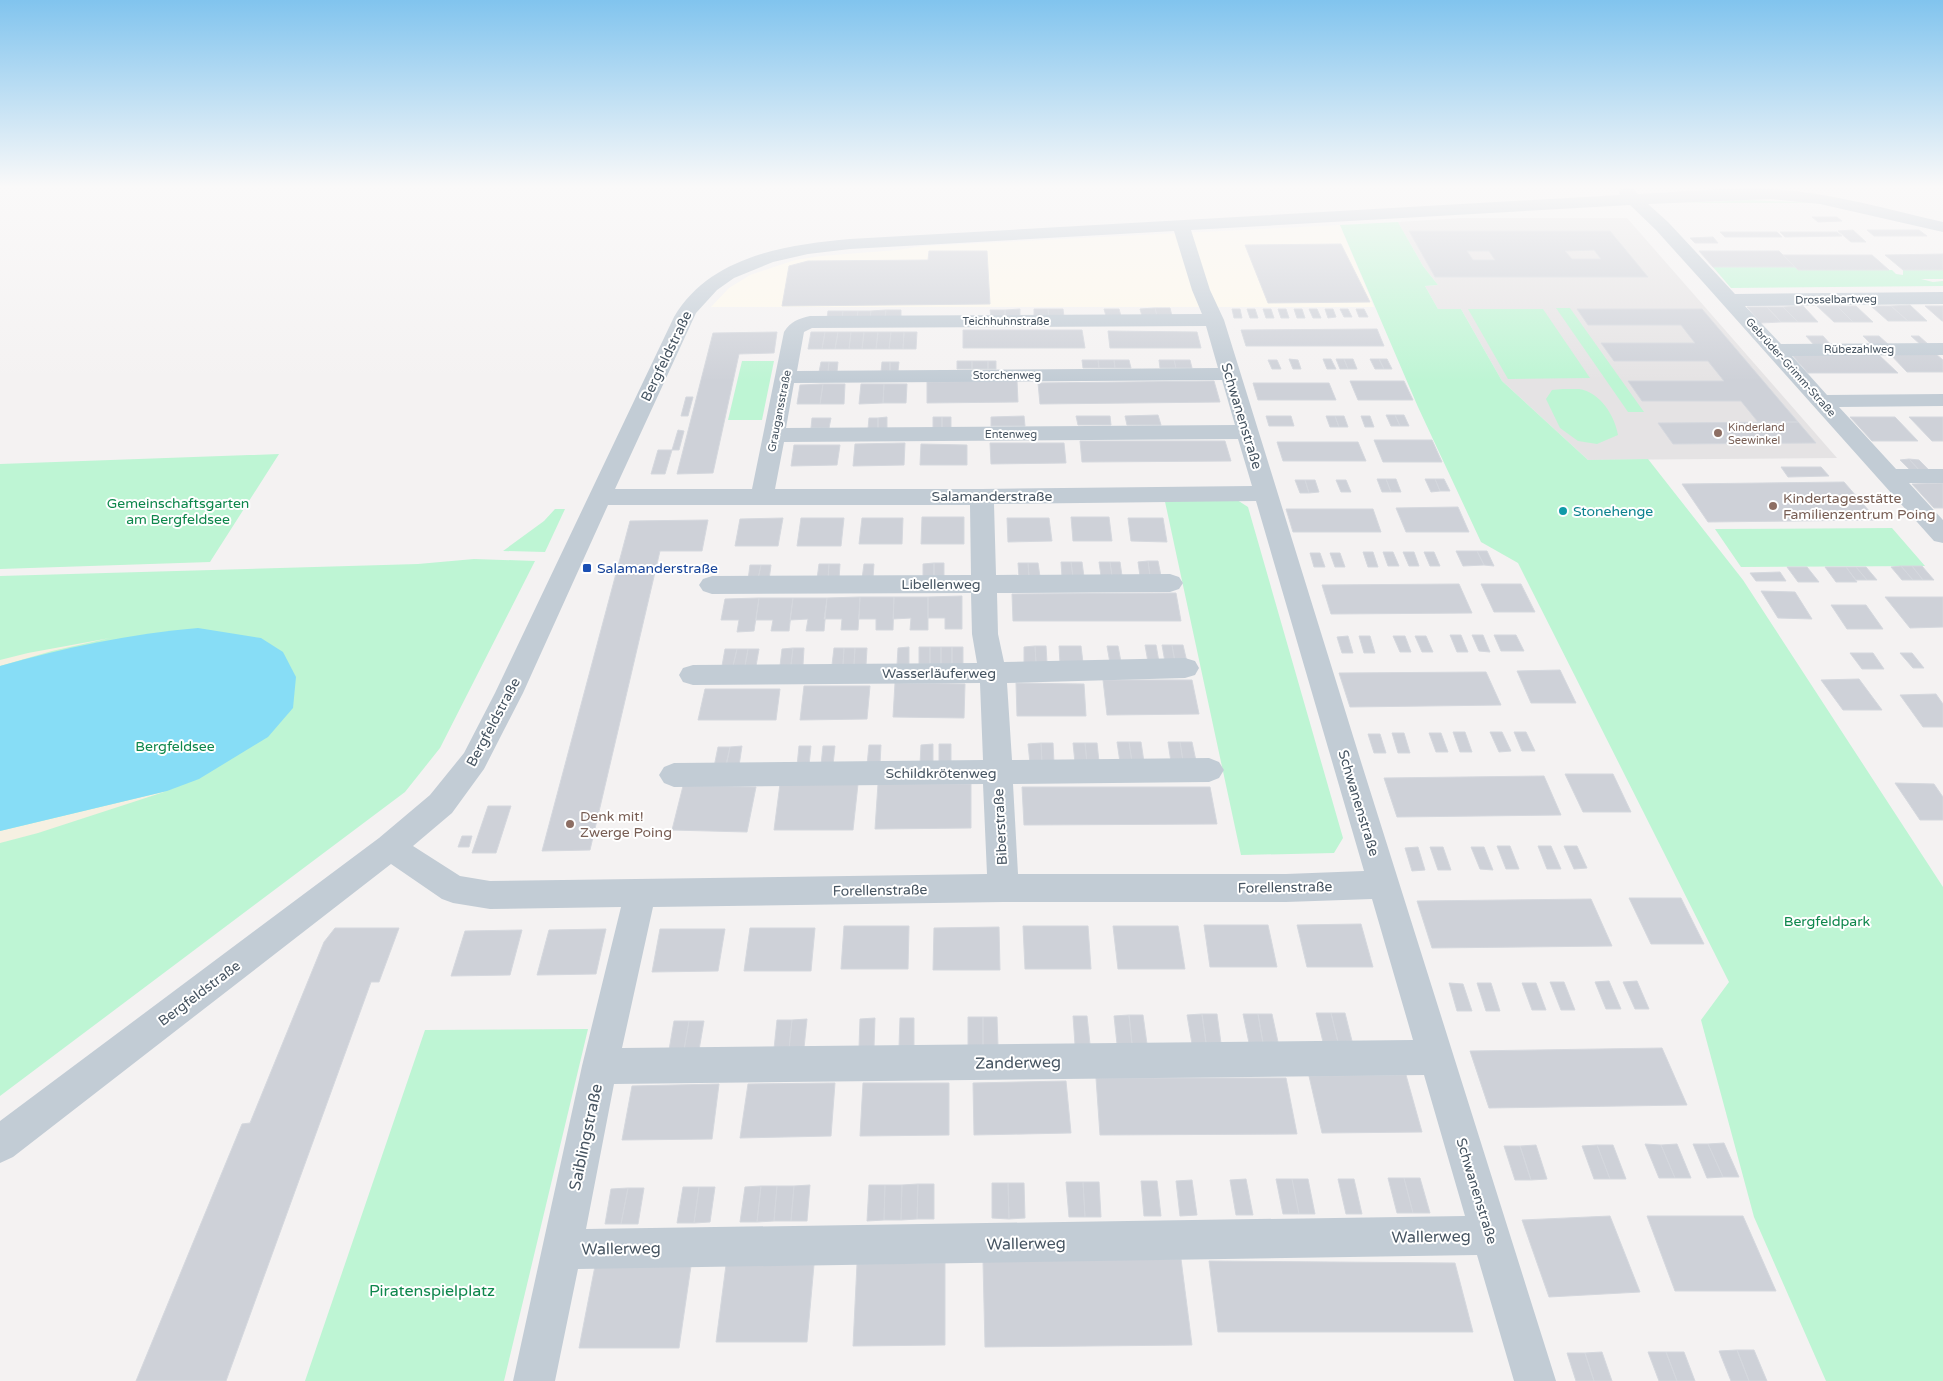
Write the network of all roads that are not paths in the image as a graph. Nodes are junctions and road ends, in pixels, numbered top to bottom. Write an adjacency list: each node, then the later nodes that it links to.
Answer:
1 (791, 252): 19 (street, Bergfeldstraße)
2 (1189, 252): 6 (street, Schwanenstraße)
3 (1686, 252): 5 (street, Gebrüder-Grimm-Straße)
4 (1943, 298): 5 (street, Drosselbartweg)
5 (1730, 300): 9 (street, Gebrüder-Grimm-Straße)
6 (1214, 320): 7 (street, Teichhuhnstraße); 10 (street, Schwanenstraße)
7 (798, 326): 11 (street, Graugansstraße)
8 (1943, 349): 9 (street, Rübezahlweg)
9 (1776, 350): 12 (street, Gebrüder-Grimm-Straße)
10 (1229, 374): 11 (street, Storchenweg); 14 (street, Schwanenstraße)
11 (786, 377): 15 (street, Graugansstraße)
12 (1822, 400): 13 (street); 16 (street, Gebrüder-Grimm-Straße)
13 (1943, 400)
14 (1248, 432): 15 (street, Entenweg); 18 (street, Schwanenstraße)
15 (775, 435): 20 (street, Graugansstraße)
16 (1890, 476): 17 (street); 22 (street, Gebrüder-Grimm-Straße)
17 (1943, 476)
18 (1265, 493): 21 (street, Salamanderstraße); 33 (street, Schwanenstraße)
19 (600, 496): 20 (street, Salamanderstraße); 32 (street, Bergfeldstraße)
20 (762, 497): 21 (street, Salamanderstraße)
21 (982, 497): 24 (street, Biberstraße)
22 (1943, 535)
23 (1170, 583): 24 (street, Libellenweg)
24 (984, 584): 25 (street, Libellenweg); 27 (street, Biberstraße)
25 (712, 585)
26 (1185, 668): 27 (street, Wasserläuferweg)
27 (993, 673): 28 (street, Wasserläuferweg); 30 (street, Biberstraße)
28 (694, 675)
29 (1209, 770): 30 (street, Schildkrötenweg)
30 (997, 772): 31 (street, Schildkrötenweg); 34 (street, Biberstraße)
31 (674, 775)
32 (390, 847): 35 (street, Forellenstraße); 38 (street, Bergfeldstraße)
33 (1383, 884): 34 (street, Forellenstraße); 36 (street, Schwanenstraße)
34 (1003, 888): 35 (street, Forellenstraße)
35 (640, 894): 37 (street, Saiblingstraße)
36 (1436, 1057): 37 (street, Zanderweg); 39 (street, Schwanenstraße)
37 (600, 1066): 40 (street, Saiblingstraße)
38 (0, 1144)
39 (1491, 1235): 40 (street, Wallerweg); 42 (street, Schwanenstraße)
40 (561, 1249): 41 (street, Saiblingstraße)
41 (534, 1381)
42 (1535, 1381)

